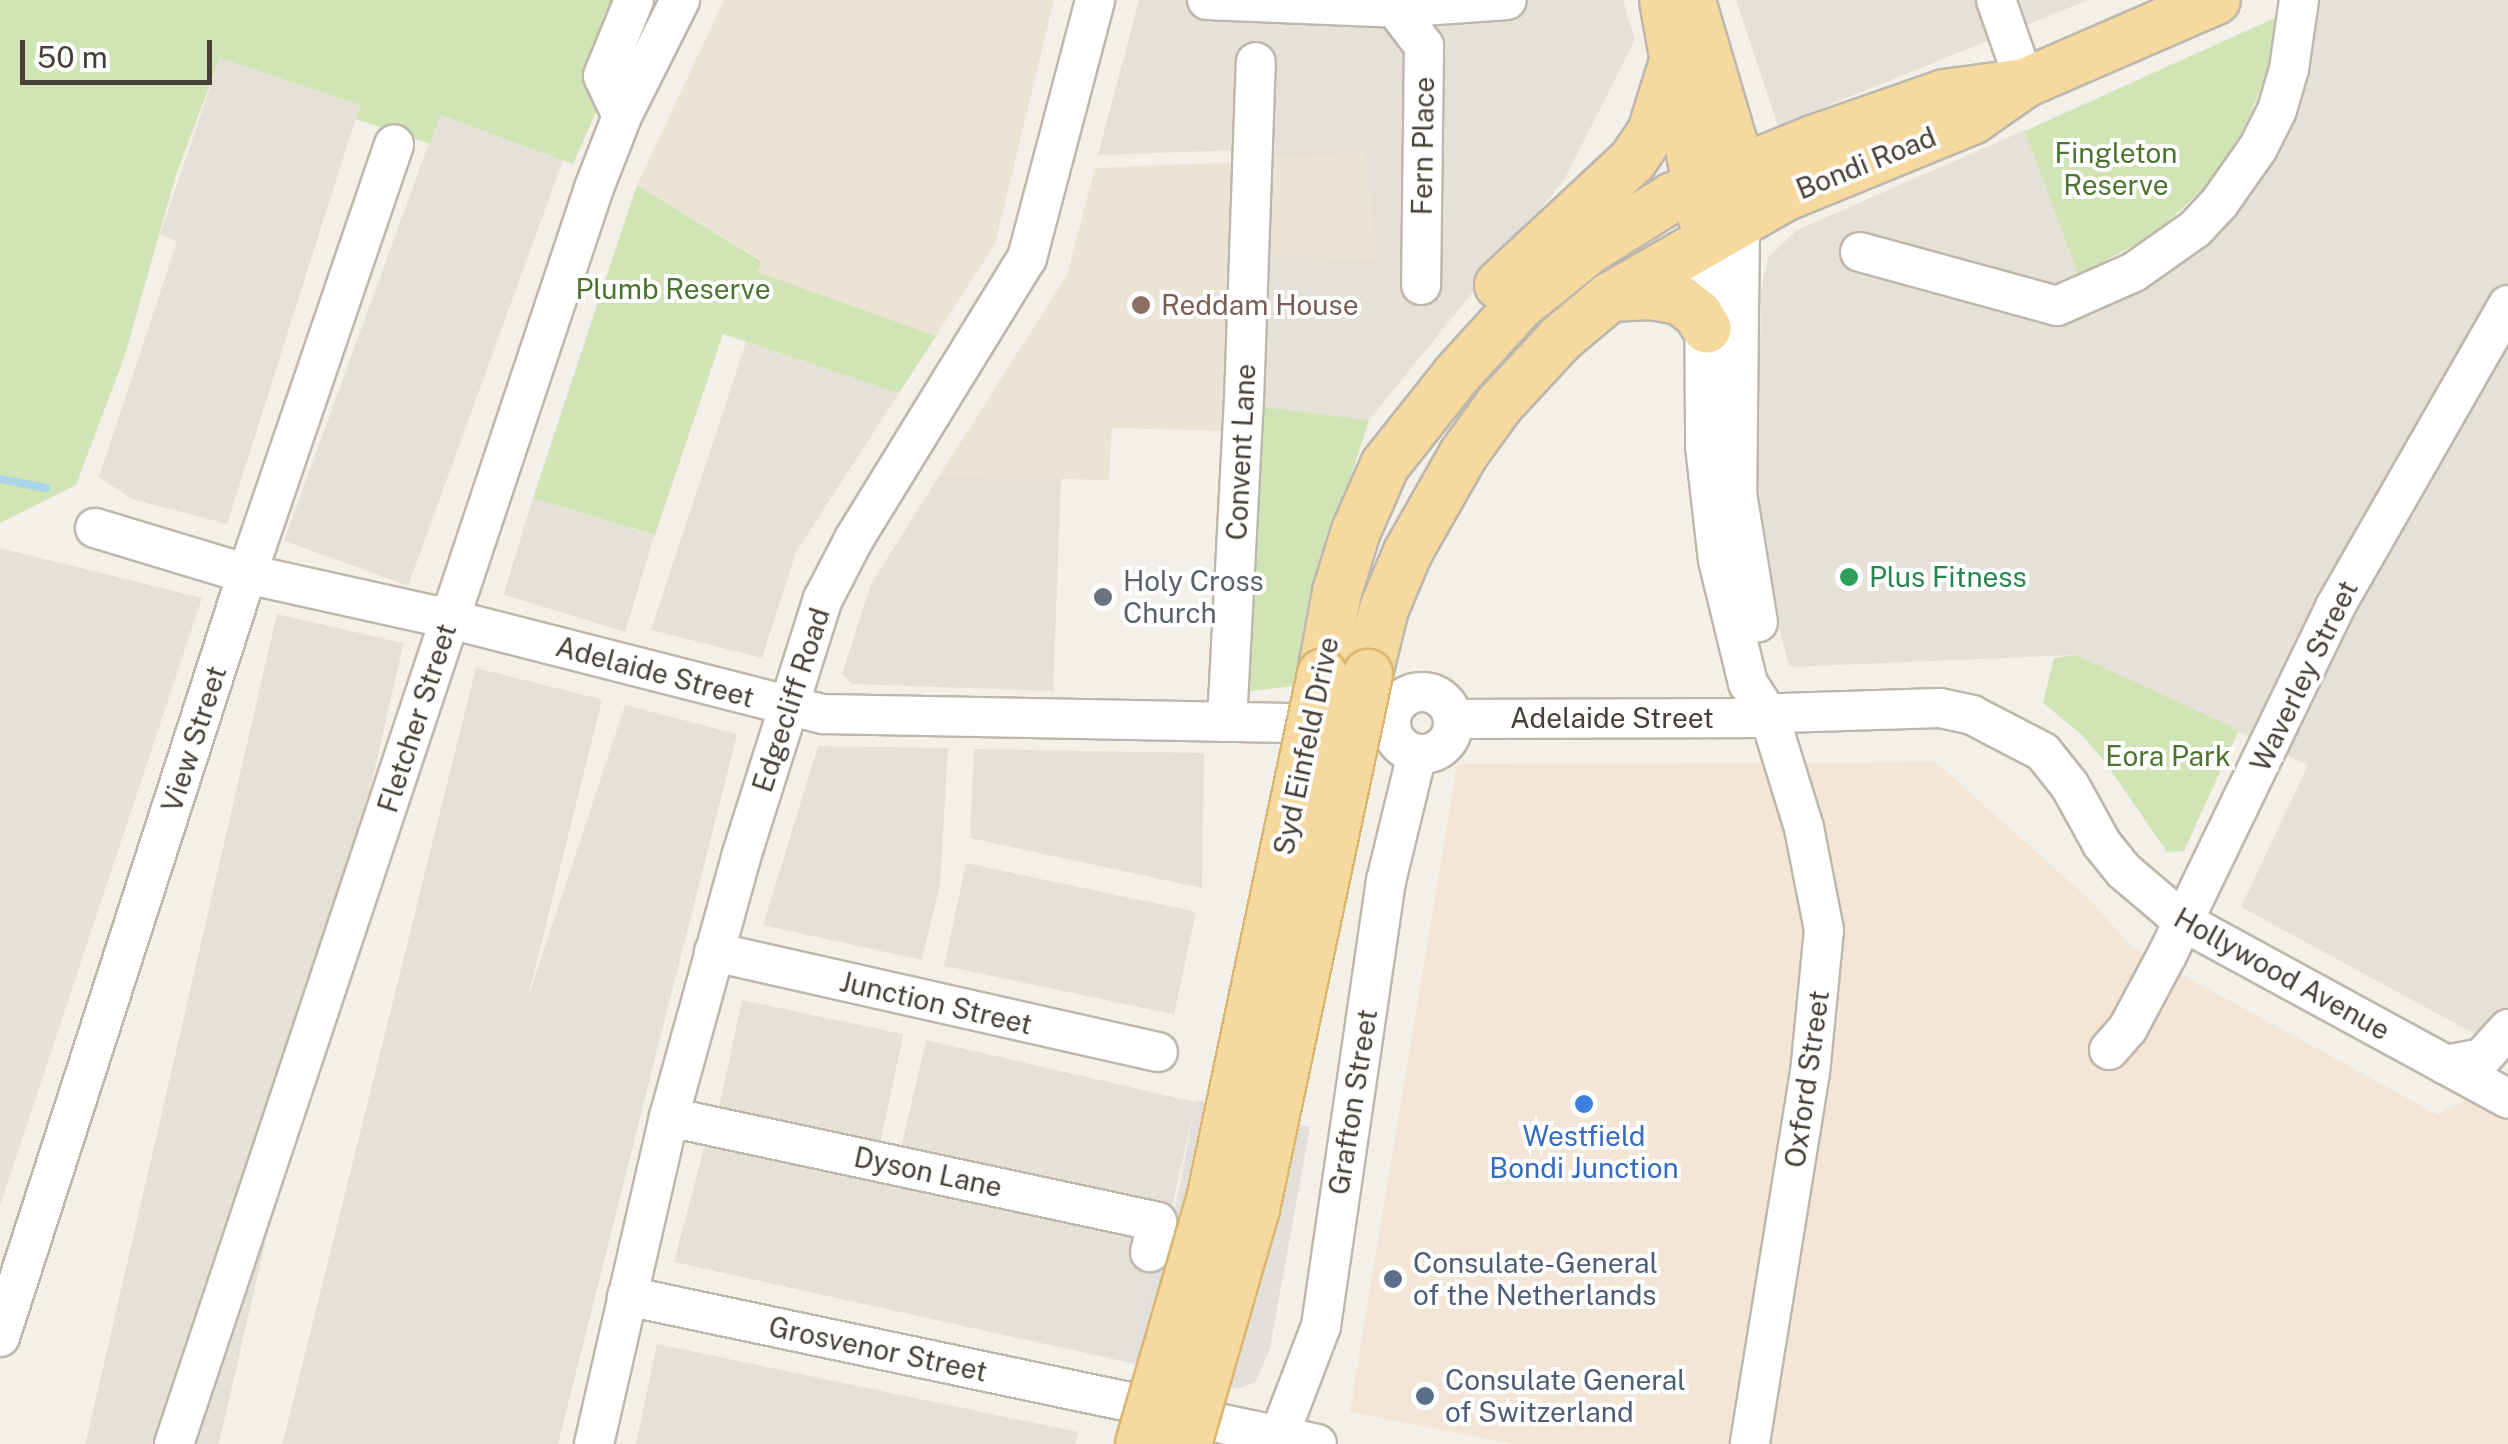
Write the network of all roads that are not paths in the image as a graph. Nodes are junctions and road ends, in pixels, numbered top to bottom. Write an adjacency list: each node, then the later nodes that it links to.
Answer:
1 (634, 0): 15 (street)
2 (680, 0): 15 (street, Fletcher Street)
3 (1095, 0): 29 (street, Edgecliff Road)
4 (1207, 0): 11 (street)
5 (1507, 0): 11 (street)
6 (1664, 0): 12 (main road)
7 (1691, 0): 17 (main road)
8 (1996, 0): 14 (street)
9 (2216, 0): 14 (main road, Bondi Road)
10 (2299, 0): 19 (street)
11 (1392, 4): 20 (street, Fern Place)
12 (1675, 58): 17 (main road); 24 (main road)
13 (1256, 62): 32 (street, Convent Lane)
14 (2025, 84): 17 (main road, Bondi Road); 18 (main road, Bondi Road)
15 (622, 116): 27 (street, Fletcher Street)
16 (394, 144): 26 (street, View Street)
17 (1717, 179): 18 (main road); 24 (main road, Syd Einfeld Drive)
18 (1722, 230): 21 (main road, Syd Einfeld Drive); 23 (street, Oxford Street); 30 (street, Oxford Street)
19 (1860, 252)
20 (1420, 285)
21 (1610, 297): 23 (main road); 28 (main road, Syd Einfeld Drive)
22 (2508, 305): 35 (street, Waverley Street)
23 (1707, 329): 30 (street, Oxford Street)
24 (1385, 465): 28 (main road, Syd Einfeld Drive)
25 (95, 528): 26 (street, Adelaide Street)
26 (248, 574): 27 (street, Adelaide Street); 46 (street, View Street)
27 (450, 619): 29 (street, Adelaide Street); 50 (street, Fletcher Street)
28 (1345, 674): 47 (main road, Syd Einfeld Drive, bridge); 48 (main road, Syd Einfeld Drive, bridge)
29 (789, 707): 32 (street, Adelaide Street); 36 (street, Edgecliff Road)
30 (1770, 718): 31 (street, Adelaide Street); 35 (street, Hollywood Avenue); 53 (street, Oxford Street)
31 (1454, 719): 34 (street); 34 (street)
32 (1222, 722): 33 (street, Adelaide Street)
33 (1288, 723)
34 (1417, 754): 49 (street, Grafton Street)
35 (2184, 922): 38 (street, Waverley Street); 41 (street, Hollywood Avenue)
36 (714, 952): 39 (street, Junction Street); 43 (street, Edgecliff Road)
37 (2508, 1029): 41 (street)
38 (2109, 1050)
39 (1158, 1052)
40 (2508, 1055): 42 (street)
41 (2446, 1066): 42 (street, Hollywood Avenue)
42 (2508, 1099)
43 (669, 1117): 44 (street, Dyson Lane); 45 (street, Edgecliff Road)
44 (1150, 1252)
45 (627, 1296): 47 (street, Grosvenor Street); 51 (street, Edgecliff Road)
46 (0, 1337)
47 (1134, 1423)
48 (1205, 1434): 49 (street)
49 (1278, 1440): 52 (street)
50 (174, 1444)
51 (594, 1444)
52 (1317, 1444)
53 (1750, 1444)

